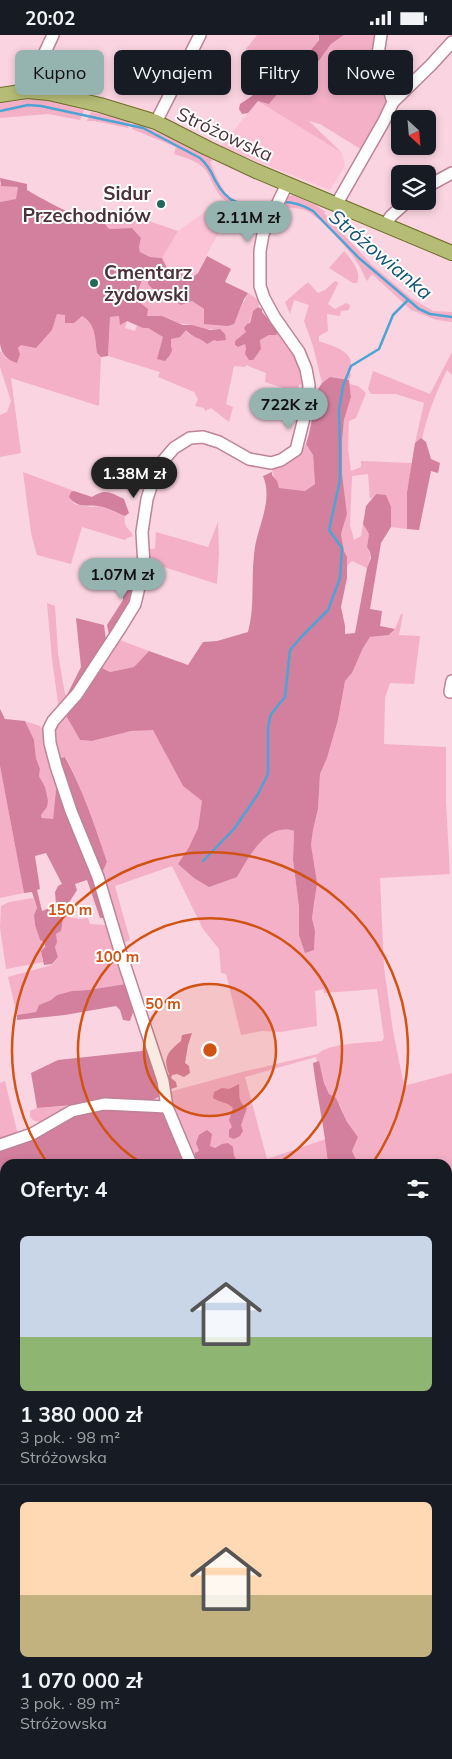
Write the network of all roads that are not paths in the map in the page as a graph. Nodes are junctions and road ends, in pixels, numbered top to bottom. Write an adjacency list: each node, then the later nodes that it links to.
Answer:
1 (53, 35): 5 (street)
2 (200, 35): 10 (street)
3 (381, 35): 9 (street)
4 (452, 41): 9 (street)
5 (46, 50)
6 (15, 93): 7 (main road, Stróżowska)
7 (0, 95)
8 (58, 95): 10 (main road, Stróżowska)
9 (393, 102): 14 (street)
10 (156, 122): 13 (main road, Stróżowska)
11 (452, 173): 12 (street)
12 (436, 182)
13 (287, 183): 14 (main road, Stróżowska); 18 (street, Stróżowska)
14 (336, 205): 16 (main road, Stróżowska)
15 (398, 210): 16 (street)
16 (385, 225): 17 (main road, Stróżowska)
17 (452, 253)
18 (167, 1107): 19 (street); 20 (street)
19 (0, 1145)
20 (190, 1159)

